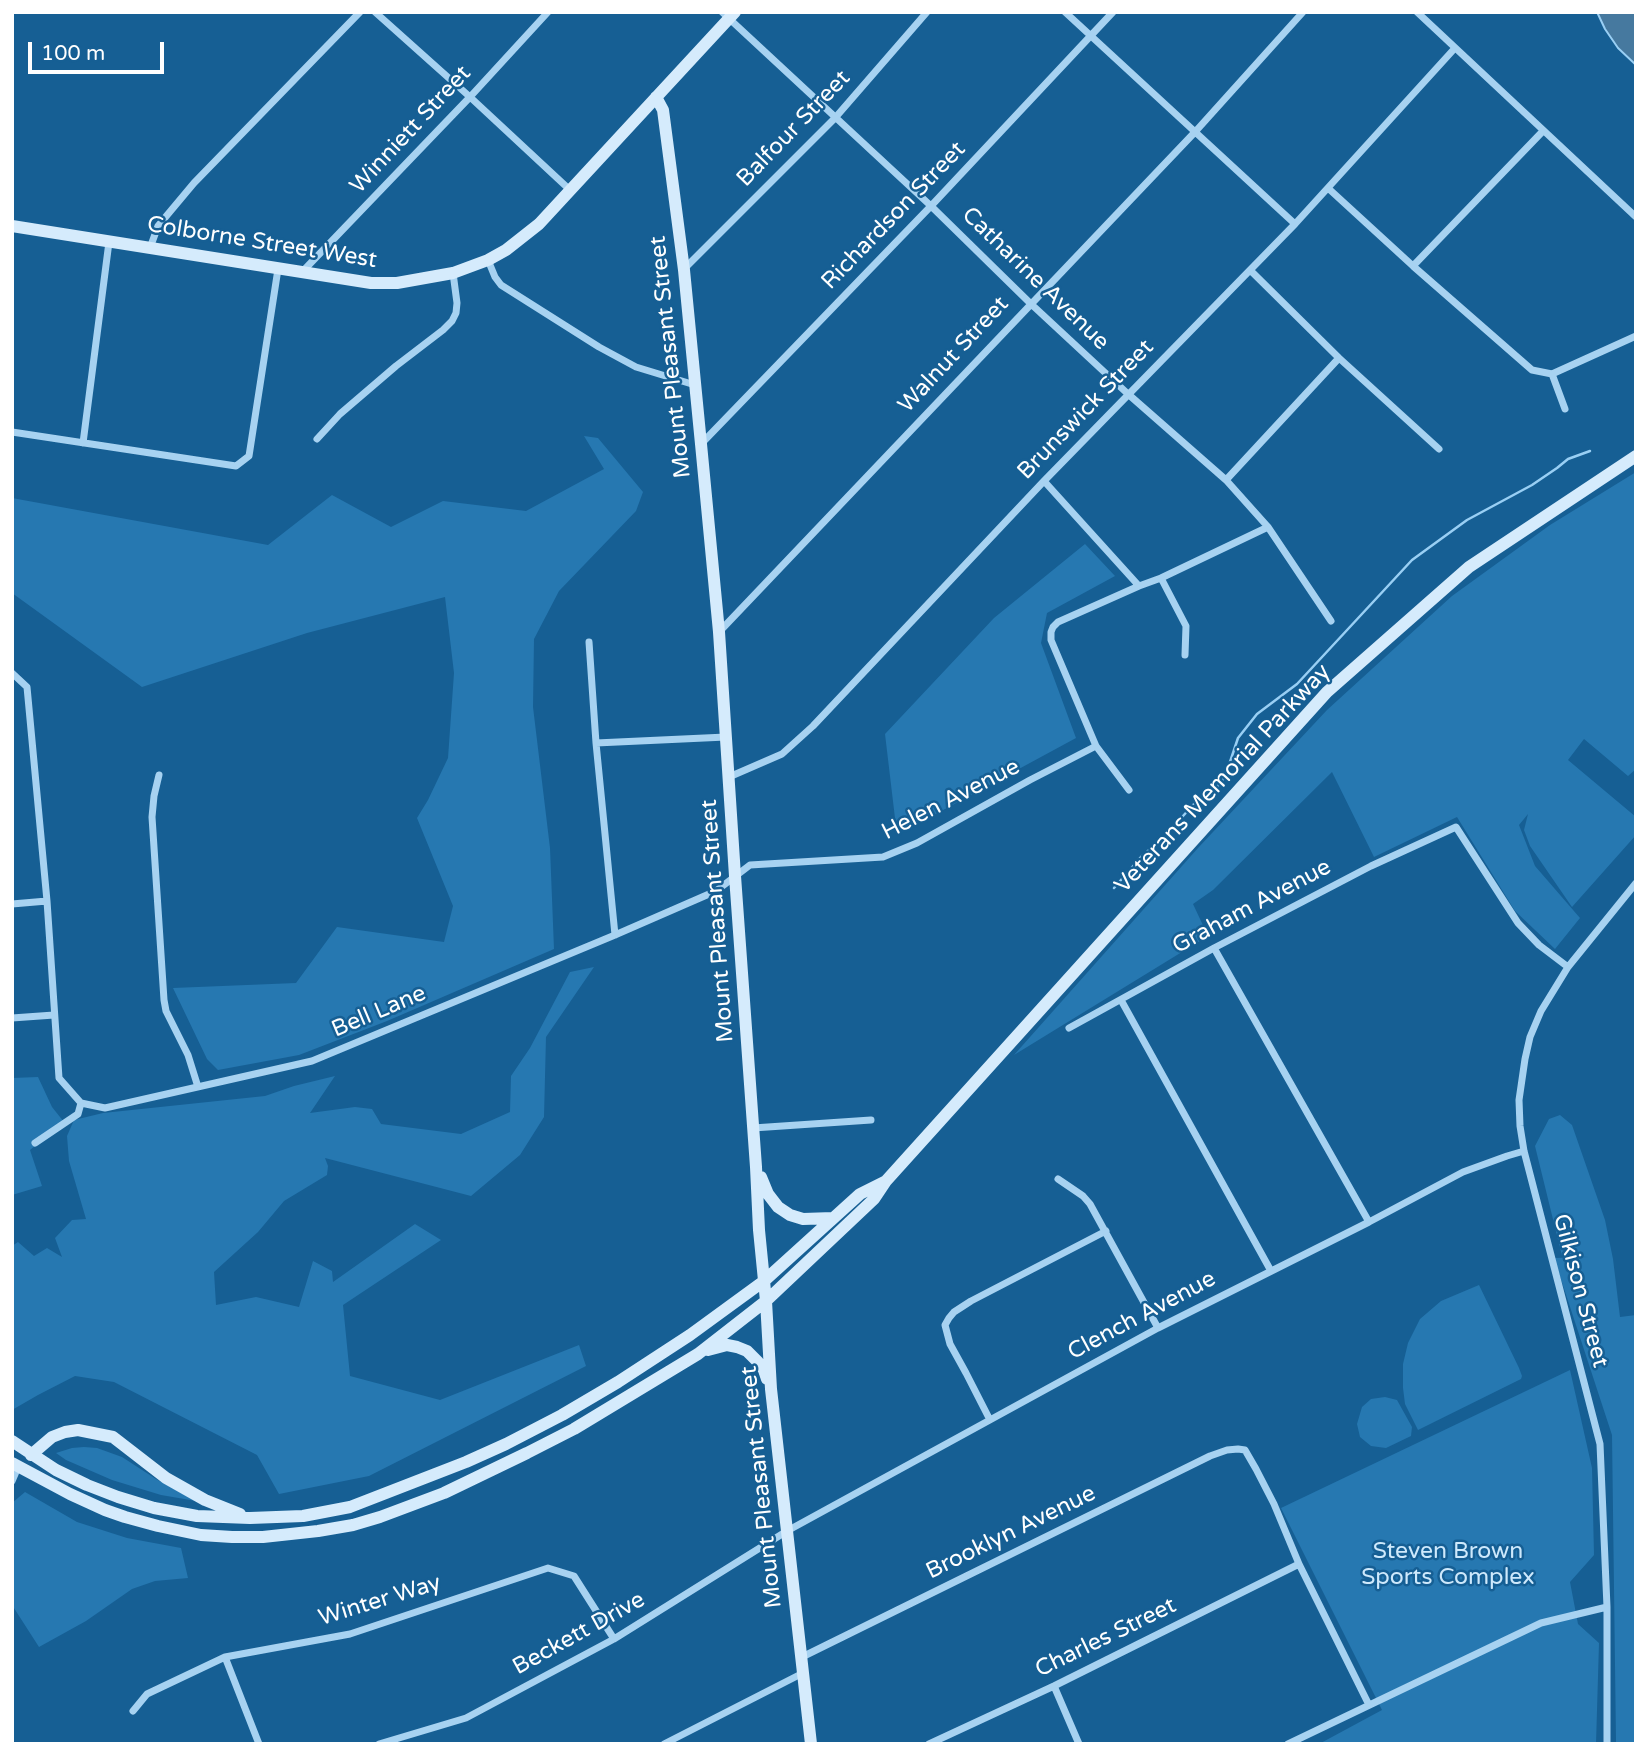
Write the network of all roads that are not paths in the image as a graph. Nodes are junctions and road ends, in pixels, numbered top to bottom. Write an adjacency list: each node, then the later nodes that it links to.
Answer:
1 (360, 12): 24 (street)
2 (375, 12): 12 (street)
3 (548, 12): 12 (street, Winniett Street)
4 (927, 12): 14 (street, Balfour Street)
5 (1065, 12): 10 (street)
6 (1113, 12): 10 (street, Richardson Street)
7 (1303, 12): 16 (street, Walnut Street)
8 (1417, 12): 11 (street)
9 (728, 14): 13 (main road, Colborne Street West); 14 (street, Catharine Avenue)
10 (1091, 36): 16 (street); 19 (street, Richardson Street)
11 (1455, 48): 15 (street); 17 (street, Brunswick Street)
12 (470, 97): 18 (street); 30 (street, Winniett Street)
13 (656, 97): 18 (main road, Colborne Street West); 28 (main road, Mount Pleasant Street)
14 (835, 118): 19 (street, Catharine Avenue); 28 (street, Balfour Street)
15 (1543, 131): 20 (street); 26 (street)
16 (1195, 132): 21 (street); 32 (street, Walnut Street)
17 (1329, 189): 21 (street, Brunswick Street); 26 (street)
18 (570, 190): 25 (main road, Colborne Street West)
19 (931, 206): 32 (street, Catharine Avenue); 42 (street, Richardson Street)
20 (1636, 217)
21 (1295, 224): 29 (street, Brunswick Street)
22 (12, 226): 23 (main road, Colborne Street West)
23 (110, 242): 24 (main road, Colborne Street West); 41 (street)
24 (150, 247): 27 (main road, Colborne Street West)
25 (488, 260): 31 (main road, Colborne Street West); 36 (street)
26 (1413, 266): 35 (street)
27 (278, 269): 30 (main road, Colborne Street West); 41 (street)
28 (684, 270): 36 (main road, Mount Pleasant Street)
29 (1250, 271): 34 (street); 37 (street, Brunswick Street)
30 (302, 273): 31 (main road, Colborne Street West)
31 (453, 273): 40 (street)
32 (1030, 303): 37 (street, Catharine Avenue); 51 (street, Walnut Street)
33 (1636, 336): 35 (street)
34 (1339, 358): 43 (street); 45 (street)
35 (1552, 374): 38 (street)
36 (695, 385): 42 (main road, Mount Pleasant Street)
37 (1128, 394): 45 (street, Catharine Avenue); 46 (street, Brunswick Street)
38 (1565, 409)
39 (12, 432): 41 (street)
40 (317, 439)
41 (83, 443)
42 (701, 444): 51 (main road, Mount Pleasant Street)
43 (1439, 449)
44 (1636, 456): 80 (main road, Veterans Memorial Parkway)
45 (1226, 480): 47 (street, Catharine Avenue)
46 (1044, 481): 49 (street); 59 (street, Brunswick Street)
47 (1268, 527): 48 (street); 50 (street, Catharine Avenue)
48 (1161, 578): 49 (street); 53 (street)
49 (1139, 586): 57 (street)
50 (1331, 621)
51 (719, 632): 55 (main road, Mount Pleasant Street)
52 (589, 642): 56 (street)
53 (1185, 655)
54 (12, 673): 63 (street)
55 (726, 737): 56 (street); 59 (main road, Mount Pleasant Street)
56 (596, 743): 65 (street)
57 (1096, 746): 60 (street); 61 (street, Helen Avenue)
58 (159, 775): 72 (street)
59 (729, 777): 61 (main road, Mount Pleasant Street)
60 (1129, 790)
61 (735, 876): 65 (street, Bell Lane); 75 (main road, Mount Pleasant Street)
62 (1636, 883): 67 (street, Gilkison Street)
63 (47, 901): 64 (street); 69 (street)
64 (12, 904)
65 (615, 935): 72 (street, Bell Lane)
66 (1214, 948): 67 (street, Graham Avenue); 68 (street, Graham Avenue); 82 (street)
67 (1568, 967): 77 (street, Gilkison Street)
68 (1121, 1000): 71 (street, Graham Avenue); 84 (street)
69 (54, 1015): 70 (street); 73 (street)
70 (12, 1018)
71 (1069, 1028)
72 (198, 1087): 73 (street, Bell Lane)
73 (80, 1103): 76 (street)
74 (871, 1120): 75 (street)
75 (754, 1128): 78 (main road, Mount Pleasant Street)
76 (35, 1143)
77 (1524, 1151): 82 (street, Clench Avenue); 98 (street, Gilkison Street)
78 (756, 1167): 81 (main road); 85 (main road, Mount Pleasant Street)
79 (1058, 1179): 83 (street)
80 (886, 1181): 81 (main road, Veterans Memorial Parkway); 86 (main road, Veterans Memorial Parkway)
81 (833, 1218): 85 (main road, Veterans Memorial Parkway)
82 (1369, 1223): 84 (street, Clench Avenue)
83 (1106, 1231): 87 (street); 90 (street)
84 (1270, 1271): 87 (street, Clench Avenue)
85 (764, 1281): 86 (main road, Mount Pleasant Street); 95 (main road, Veterans Memorial Parkway)
86 (766, 1301): 88 (main road, Veterans Memorial Parkway); 89 (main road, Mount Pleasant Street)
87 (1157, 1328): 90 (street, Clench Avenue)
88 (698, 1354): 89 (main road); 93 (main road, Veterans Memorial Parkway)
89 (771, 1389): 96 (main road, Mount Pleasant Street)
90 (990, 1420): 96 (street, Clench Avenue)
91 (12, 1441): 92 (main road, Veterans Memorial Parkway)
92 (31, 1455): 93 (street); 95 (main road, Veterans Memorial Parkway); 95 (main road)
93 (14, 1466): 94 (street)
94 (12, 1482)
95 (250, 1518)
96 (787, 1531): 99 (street, Beckett Drive); 101 (main road, Mount Pleasant Street)
97 (1298, 1564): 101 (street, Brooklyn Avenue); 103 (street, Charles Street); 104 (street)
98 (1607, 1607): 104 (street); 113 (street, Gilkison Street)
99 (614, 1639): 100 (street, Winter Way); 107 (street, Beckett Drive)
100 (225, 1657): 105 (street, Winter Way); 106 (street)
101 (802, 1657): 102 (main road, Mount Pleasant Street)
102 (803, 1673): 108 (street); 109 (main road, Mount Pleasant Street)
103 (1054, 1686): 110 (street, Charles Street); 111 (street)
104 (1369, 1705): 112 (street)
105 (133, 1711)
106 (258, 1744)
107 (379, 1744)
108 (664, 1744)
109 (811, 1744)
110 (929, 1744)
111 (1079, 1744)
112 (1288, 1744)
113 (1607, 1744)

